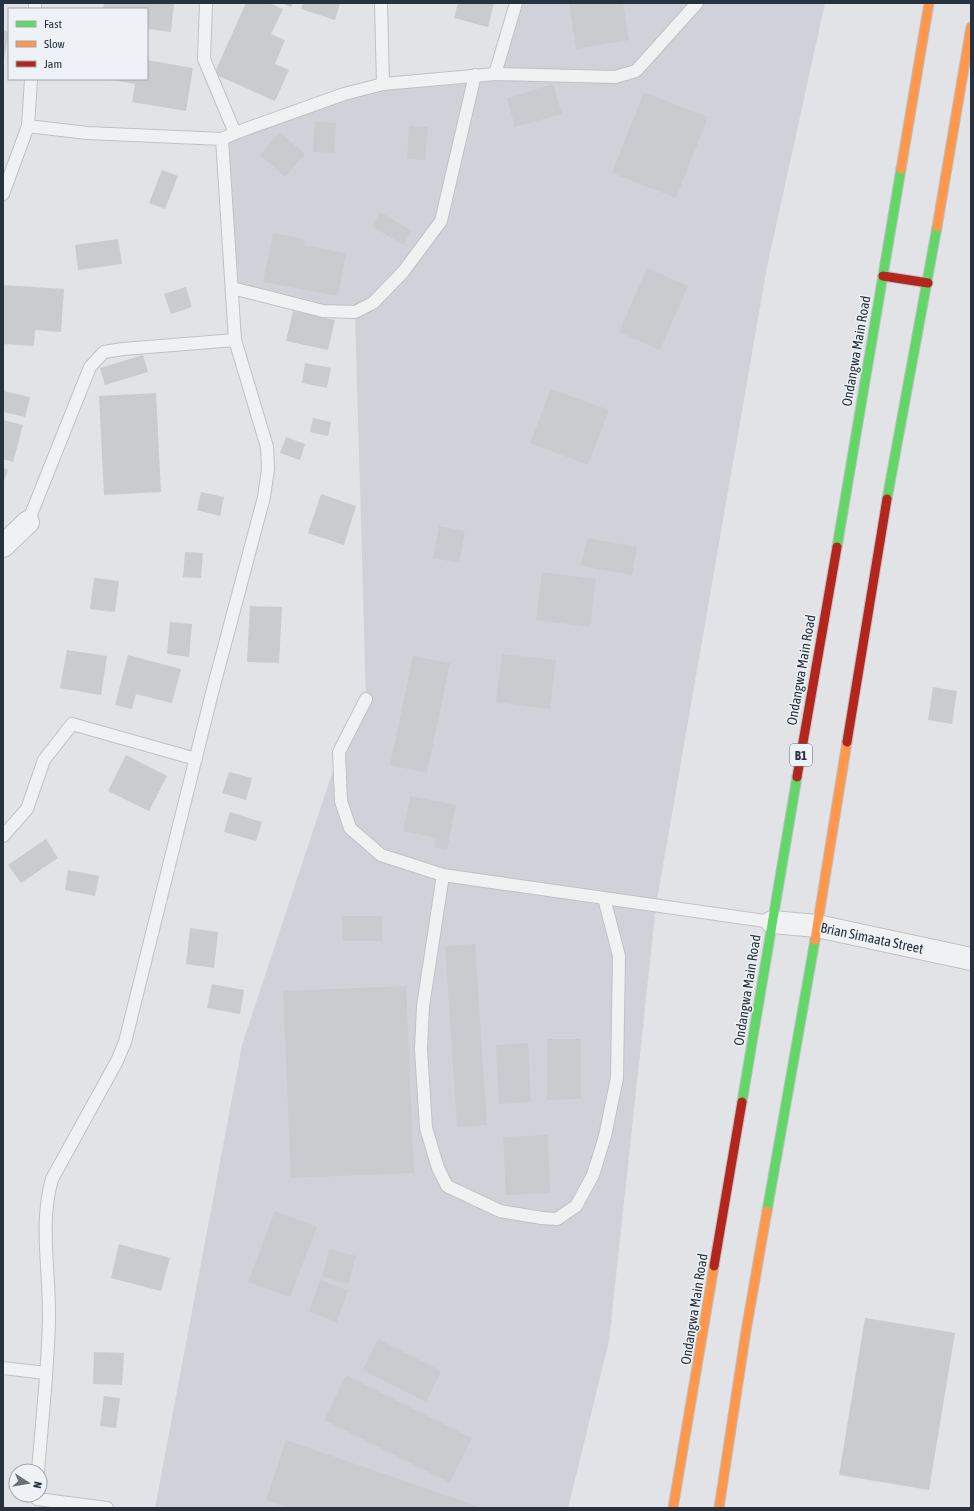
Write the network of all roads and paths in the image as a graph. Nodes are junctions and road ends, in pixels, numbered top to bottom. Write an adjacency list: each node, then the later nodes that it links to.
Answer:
1 (206, 3): 12 (lane)
2 (381, 3): 10 (lane)
3 (516, 3): 7 (lane)
4 (697, 3): 7 (lane)
5 (929, 3): 15 (main road, Ondangwa Main Road / B1)
6 (971, 27): 16 (main road)
7 (495, 74): 8 (lane)
8 (475, 75): 10 (lane); 17 (lane)
9 (31, 80): 11 (lane)
10 (383, 84): 12 (lane)
11 (28, 126): 13 (lane); 14 (lane)
12 (235, 133): 13 (lane)
13 (222, 139): 17 (lane)
14 (3, 194)
15 (883, 276): 16 (main road); 26 (main road, Ondangwa Main Road / B1)
16 (928, 283): 27 (main road)
17 (232, 288): 18 (lane)
18 (235, 340): 19 (lane); 22 (lane)
19 (28, 522): 20 (street)
20 (3, 546)
21 (366, 699): 24 (lane)
22 (196, 758): 23 (lane); 30 (lane)
23 (3, 836)
24 (443, 875): 25 (lane); 25 (lane)
25 (604, 898): 26 (lane)
26 (772, 922): 27 (street, Brian Simaata Street); 34 (main road, Ondangwa Main Road / B1)
27 (817, 926): 28 (street, Brian Simaata Street); 35 (main road)
28 (971, 959)
29 (3, 1368): 30 (lane)
30 (46, 1373): 31 (lane)
31 (39, 1463)
32 (48, 1502): 33 (lane)
33 (107, 1508)
34 (673, 1508)
35 (719, 1508)

